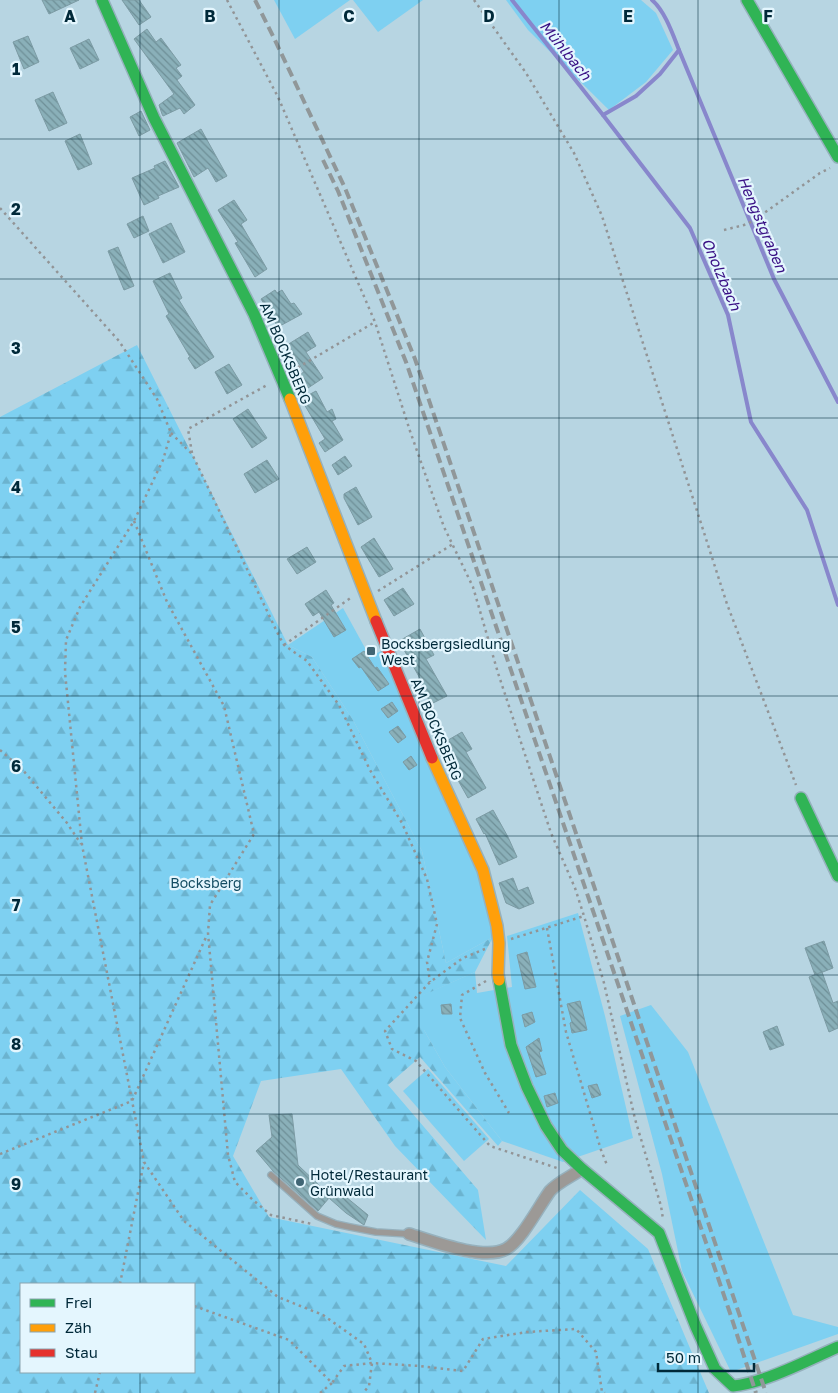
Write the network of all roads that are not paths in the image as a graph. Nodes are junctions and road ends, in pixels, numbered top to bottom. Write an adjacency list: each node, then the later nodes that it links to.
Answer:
1 (102, 0): 6 (street, AM BOCKSBERG)
2 (747, 0): 3 (street)
3 (838, 157)
4 (801, 798): 5 (street)
5 (838, 876)
6 (582, 1169): 8 (street); 9 (street, AM BOCKSBERG)
7 (271, 1175): 8 (lane)
8 (409, 1234)
9 (838, 1347)

